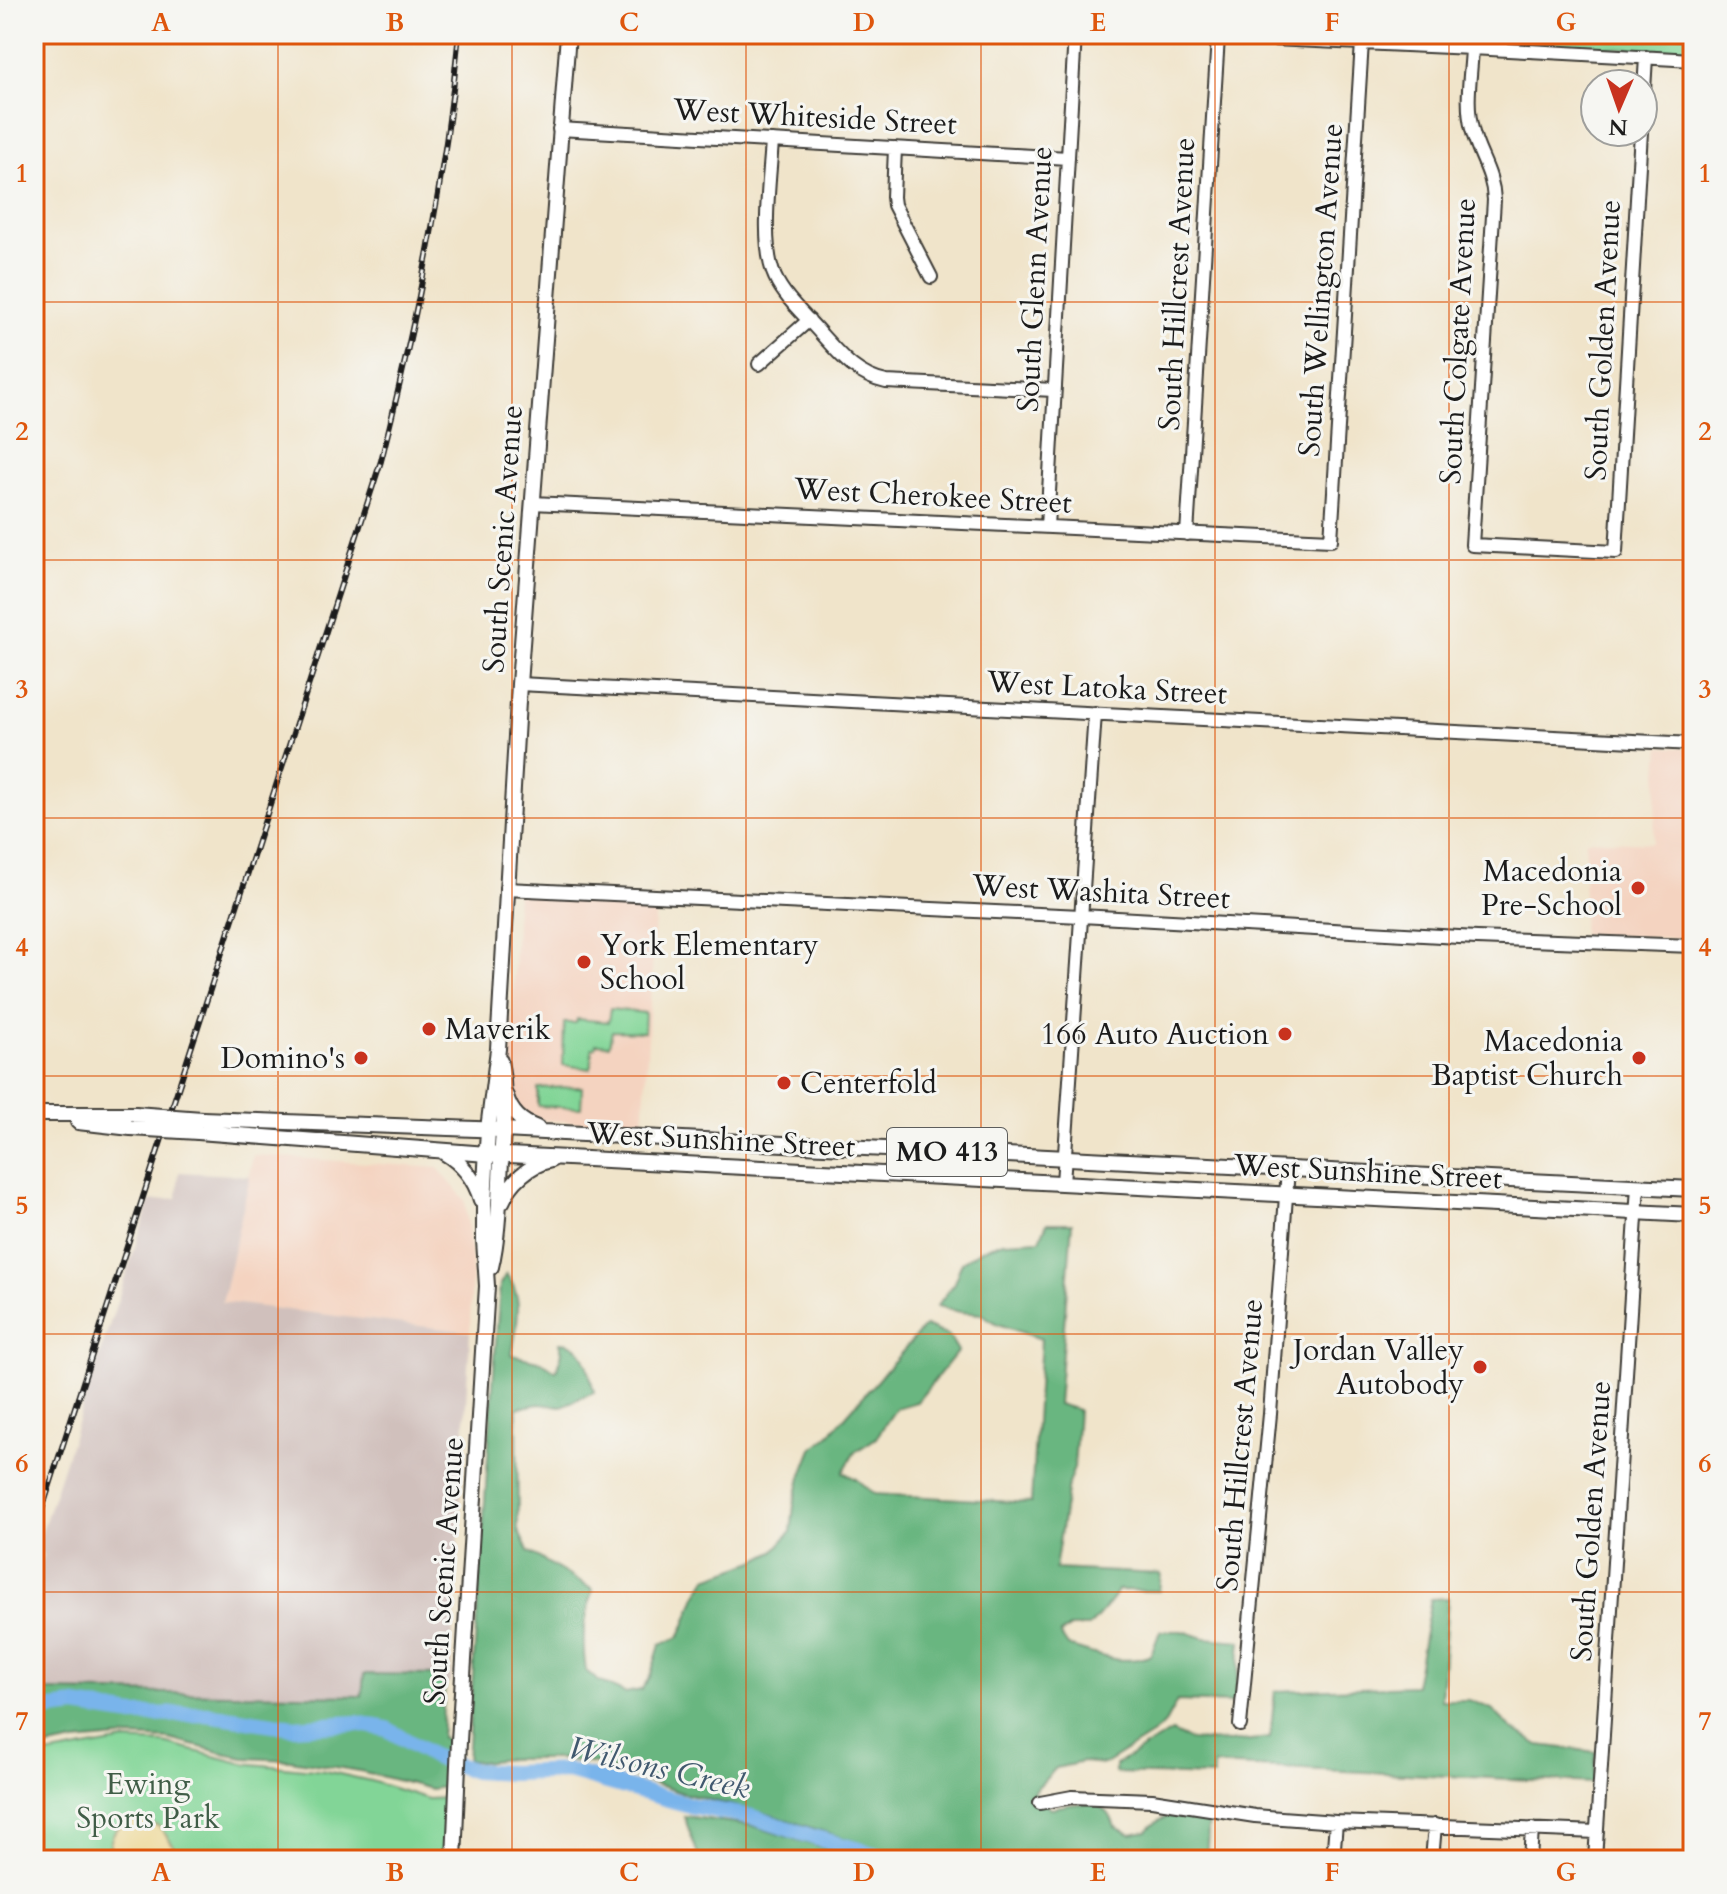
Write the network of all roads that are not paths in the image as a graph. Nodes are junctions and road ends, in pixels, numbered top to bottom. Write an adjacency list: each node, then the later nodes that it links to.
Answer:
1 (568, 34): 10 (main road, South Scenic Avenue)
2 (1075, 34): 14 (street, South Glenn Avenue)
3 (1165, 34): 4 (street)
4 (1218, 37): 5 (street); 21 (street, South Hillcrest Avenue)
5 (1362, 42): 6 (street); 22 (street, South Wellington Avenue)
6 (1472, 48): 7 (street); 23 (street, South Colgate Avenue)
7 (1646, 57): 8 (street); 9 (street)
8 (1693, 60)
9 (1645, 68)
10 (559, 129): 11 (street, West Whiteside Street); 19 (main road, South Scenic Avenue)
11 (772, 141): 12 (street, West Whiteside Street); 16 (street)
12 (895, 148): 14 (street, West Whiteside Street); 15 (street)
13 (1640, 148): 23 (street, South Golden Avenue)
14 (1068, 158): 18 (street, South Glenn Avenue)
15 (931, 277)
16 (809, 320): 17 (street); 18 (street)
17 (759, 364)
18 (1054, 390): 20 (street, South Glenn Avenue)
19 (532, 503): 20 (street, West Cherokee Street); 24 (main road, South Scenic Avenue)
20 (1047, 527): 21 (street, West Cherokee Street)
21 (1187, 534): 22 (street, West Cherokee Street)
22 (1331, 540)
23 (1616, 552)
24 (519, 684): 25 (street, West Latoka Street); 27 (main road, South Scenic Avenue)
25 (1095, 713): 26 (street, West Latoka Street); 28 (street)
26 (1693, 744)
27 (506, 889): 28 (street, West Washita Street); 30 (main road, South Scenic Avenue)
28 (1081, 916): 29 (street, West Washita Street); 39 (street)
29 (1693, 946)
30 (498, 1089): 33 (main road); 34 (main road, South Scenic Avenue); 35 (main road)
31 (34, 1116): 32 (main road, West Sunshine Street / MO 413, bridge)
32 (200, 1125): 33 (main road, West Sunshine Street / MO 413); 36 (main road, West Sunshine Street / MO 413)
33 (452, 1128): 34 (main road, West Sunshine Street / MO 413)
34 (496, 1130): 35 (main road, West Sunshine Street / MO 413); 37 (main road, South Scenic Avenue)
35 (549, 1132): 39 (main road, West Sunshine Street / MO 413)
36 (439, 1150): 37 (main road, West Sunshine Street / MO 413); 46 (main road)
37 (494, 1154): 38 (main road, West Sunshine Street / MO 413); 46 (main road, South Scenic Avenue)
38 (564, 1158): 41 (main road, West Sunshine Street / MO 413); 46 (main road)
39 (1065, 1158): 40 (main road, West Sunshine Street / MO 413); 41 (street)
40 (1288, 1169): 42 (main road, West Sunshine Street / MO 413); 44 (street, South Hillcrest Avenue)
41 (1063, 1183): 44 (main road, West Sunshine Street / MO 413)
42 (1638, 1186): 43 (main road, West Sunshine Street / MO 413); 45 (street, South Golden Avenue)
43 (1693, 1189)
44 (1286, 1193): 45 (main road, West Sunshine Street / MO 413); 48 (street, South Hillcrest Avenue)
45 (1637, 1212): 47 (main road, West Sunshine Street / MO 413); 53 (street, South Golden Avenue)
46 (491, 1213): 54 (main road, South Scenic Avenue)
47 (1693, 1215)
48 (1240, 1725)
49 (1040, 1803): 50 (street)
50 (1336, 1822): 51 (street); 55 (street)
51 (1435, 1825): 52 (street); 56 (street)
52 (1532, 1829): 53 (street); 57 (street)
53 (1597, 1832): 58 (street, South Golden Avenue)
54 (454, 1860)
55 (1333, 1860)
56 (1432, 1860)
57 (1530, 1860)
58 (1595, 1860)

